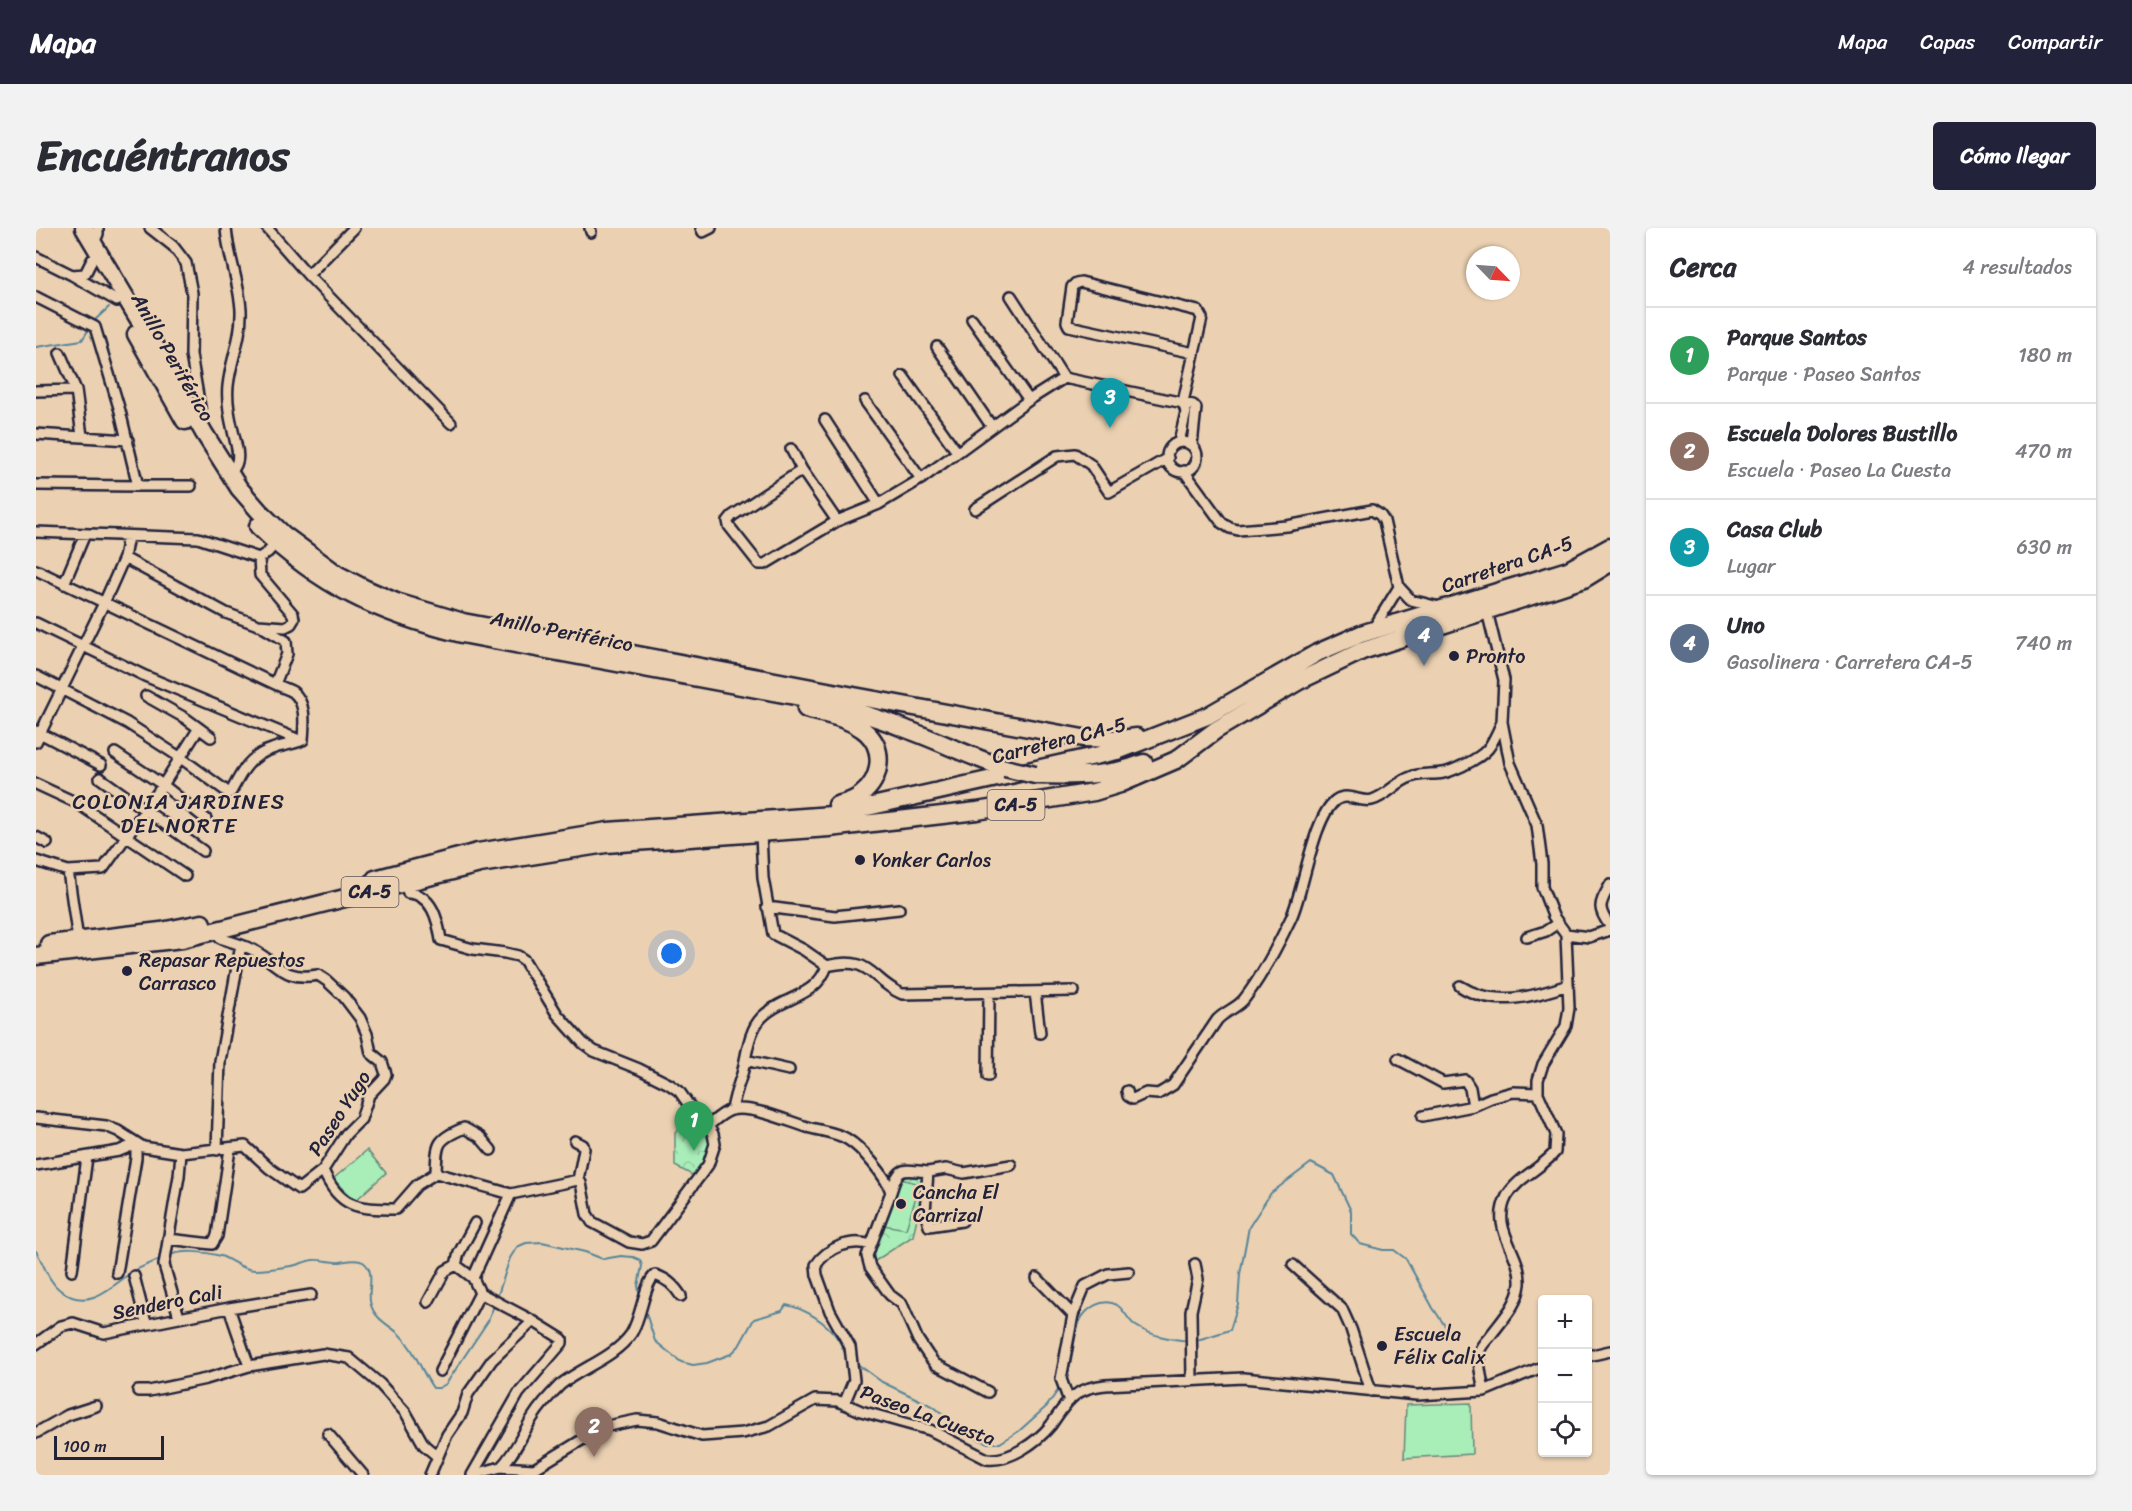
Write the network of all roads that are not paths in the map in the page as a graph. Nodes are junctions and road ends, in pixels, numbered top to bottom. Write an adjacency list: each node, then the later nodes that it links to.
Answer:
1 (72, 228): 9 (highway, Anillo Periférico)
2 (84, 228): 9 (highway, Anillo Periférico)
3 (150, 228): 30 (street)
4 (226, 228): 41 (street)
5 (267, 228): 12 (street)
6 (354, 228): 12 (street)
7 (701, 228): 8 (street)
8 (711, 228)
9 (95, 244): 11 (street); 15 (highway, Anillo Periférico); 30 (highway, Anillo Periférico)
10 (36, 257): 11 (street)
11 (72, 275): 15 (street)
12 (308, 275): 28 (street)
13 (1011, 296): 21 (street)
14 (36, 297): 33 (street)
15 (117, 301): 52 (highway, Anillo Periférico)
16 (972, 319): 24 (street)
17 (937, 347): 29 (street)
18 (60, 353): 22 (street)
19 (1194, 353): 19 (street); 26 (street)
20 (903, 376): 37 (street)
21 (1064, 378): 24 (street); 26 (street)
22 (76, 390): 23 (street); 32 (street)
23 (36, 391)
24 (1029, 400): 29 (street)
25 (865, 401): 42 (street)
26 (1183, 402): 34 (street); 35 (street)
27 (825, 420): 46 (street)
28 (451, 423)
29 (992, 427): 37 (street)
30 (204, 433): 41 (highway, Anillo Periférico)
31 (36, 434): 32 (street)
32 (82, 436): 33 (street)
33 (128, 440): 44 (street)
34 (1179, 442): 35 (street); 38 (street)
35 (1192, 445): 40 (street)
36 (791, 449): 39 (street)
37 (957, 452): 42 (street)
38 (1168, 458): 40 (street); 47 (street)
39 (802, 470): 48 (street); 48 (street)
40 (1184, 471): 61 (street)
41 (229, 473): 78 (highway, Anillo Periférico)
42 (921, 479): 46 (street)
43 (36, 485): 44 (street)
44 (138, 486): 45 (street)
45 (191, 486)
46 (879, 504): 48 (street)
47 (975, 509)
48 (837, 521)
49 (36, 532): 50 (street)
50 (85, 534): 51 (street); 60 (street)
51 (128, 536): 54 (street); 55 (street)
52 (276, 543): 55 (street); 69 (highway, Anillo Periférico)
53 (1610, 547): 63 (highway, Carretera CA-5 / CA-5)
54 (124, 558): 62 (street); 66 (street)
55 (259, 558): 66 (street)
56 (1610, 563): 59 (highway, Carretera CA-5 / CA-5)
57 (36, 570): 60 (street)
58 (1610, 575): 59 (highway)
59 (1584, 579): 64 (highway, Carretera CA-5 / CA-5)
60 (64, 584): 62 (street)
61 (1399, 587): 63 (street); 67 (street)
62 (104, 603): 68 (street); 71 (street)
63 (1444, 608): 67 (highway, Carretera CA-5 / CA-5)
64 (1487, 611): 74 (street); 76 (highway, Carretera CA-5 / CA-5)
65 (36, 623): 68 (street)
66 (258, 625): 71 (street)
67 (1373, 630): 78 (highway, Carretera CA-5 / CA-5)
68 (84, 646): 72 (street); 80 (street)
69 (586, 657): 76 (highway, Anillo Periférico, bridge); 89 (highway)
70 (36, 676): 72 (street)
71 (275, 684): 80 (street)
72 (62, 689): 77 (street); 82 (street)
73 (146, 696): 75 (street)
74 (1502, 722): 102 (street); 122 (street)
75 (199, 728): 79 (street); 82 (street)
76 (1216, 730): 90 (highway, Carretera CA-5 / CA-5)
77 (37, 735): 83 (street)
78 (1156, 735): 89 (highway, Carretera CA-5 / CA-5)
79 (211, 737)
80 (303, 740): 82 (street)
81 (115, 753): 86 (street)
82 (181, 758): 86 (street)
83 (101, 765)
84 (100, 778): 87 (street)
85 (36, 784): 92 (street)
86 (163, 785): 87 (street); 88 (street)
87 (147, 810): 92 (street); 94 (street)
88 (206, 819)
89 (701, 831): 90 (highway, Carretera CA-5 / CA-5); 98 (highway, CA-5); 107 (highway, CA-5)
90 (761, 834): 100 (street)
91 (36, 837): 93 (street)
92 (127, 837): 96 (street); 97 (street)
93 (47, 843)
94 (202, 851)
95 (36, 861): 96 (street)
96 (68, 871): 107 (street)
97 (185, 876)
98 (405, 883): 104 (highway, CA-5); 128 (street)
99 (1610, 885): 103 (street)
100 (767, 907): 101 (street); 111 (street)
101 (899, 909)
102 (1558, 923): 105 (street); 106 (street)
103 (1610, 928): 105 (street)
104 (216, 930): 109 (street, Paseo Yugo); 110 (highway, CA-5)
105 (1566, 934): 112 (street)
106 (1527, 937)
107 (78, 940): 108 (highway, CA-5)
108 (36, 945)
109 (241, 945): 132 (street); 138 (street, Paseo Yugo)
110 (36, 956)
111 (827, 966): 116 (street); 119 (street)
112 (1568, 985): 113 (street); 123 (street)
113 (1460, 986)
114 (1074, 991): 115 (street)
115 (1035, 992): 116 (street); 117 (street)
116 (989, 993): 121 (street)
117 (1040, 1033)
118 (1398, 1059): 124 (street)
119 (745, 1060): 120 (street); 125 (street)
120 (789, 1070)
121 (987, 1076)
122 (1126, 1091)
123 (1538, 1093): 124 (street); 175 (street)
124 (1473, 1106): 126 (street)
125 (732, 1110): 128 (street); 142 (street)
126 (1423, 1116)
127 (36, 1118): 130 (street, Paseo Yugo)
128 (708, 1126): 141 (street)
129 (575, 1141): 141 (street)
130 (136, 1144): 134 (street, Paseo Yugo); 135 (street); 153 (street)
131 (230, 1149): 132 (street, Paseo Yugo); 138 (street, Paseo Yugo); 146 (street)
132 (217, 1150): 134 (street, Paseo Yugo)
133 (491, 1150): 140 (street)
134 (181, 1154): 146 (street)
135 (87, 1157): 136 (street); 151 (street)
136 (36, 1165)
137 (1011, 1165): 139 (street)
138 (323, 1170): 140 (street)
139 (928, 1172): 142 (street); 144 (street)
140 (435, 1173): 143 (street)
141 (578, 1180): 143 (street)
142 (891, 1192): 147 (street)
143 (511, 1194): 155 (street)
144 (962, 1221)
145 (475, 1223): 149 (street)
146 (168, 1239): 163 (street)
147 (871, 1245): 176 (street); 178 (street)
148 (1195, 1264): 172 (street)
149 (456, 1265): 155 (street); 160 (street)
150 (1293, 1265): 174 (street)
151 (72, 1271)
152 (1129, 1272): 162 (street)
153 (117, 1273)
154 (134, 1276): 165 (street)
155 (473, 1278): 157 (street)
156 (1037, 1278): 162 (street)
157 (480, 1293): 164 (street); 171 (street)
158 (311, 1295): 161 (street, Sendero Cali)
159 (681, 1296): 183 (street)
160 (428, 1302)
161 (229, 1308): 163 (street, Sendero Cali); 169 (street)
162 (1073, 1315): 177 (street)
163 (179, 1317): 165 (street, Sendero Cali)
164 (533, 1321): 182 (street); 186 (street)
165 (146, 1323): 166 (street, Sendero Cali)
166 (36, 1344)
167 (1610, 1351): 168 (street)
168 (1592, 1355)
169 (249, 1365): 173 (street); 182 (street)
170 (1538, 1369): 175 (street, Paseo La Cuesta)
171 (440, 1371)
172 (1192, 1380): 174 (street, Paseo La Cuesta); 177 (street, Paseo La Cuesta)
173 (138, 1391)
174 (1371, 1391): 175 (street, Paseo La Cuesta)
175 (1484, 1391)
176 (987, 1392)
177 (1069, 1401): 178 (street, Paseo La Cuesta)
178 (844, 1404): 183 (street, Paseo La Cuesta)
179 (96, 1406): 180 (street)
180 (36, 1433)
181 (328, 1434): 184 (street)
182 (438, 1457): 185 (street)
183 (501, 1467): 186 (street, Paseo La Cuesta)
184 (363, 1475)
185 (430, 1475)
186 (472, 1475)

